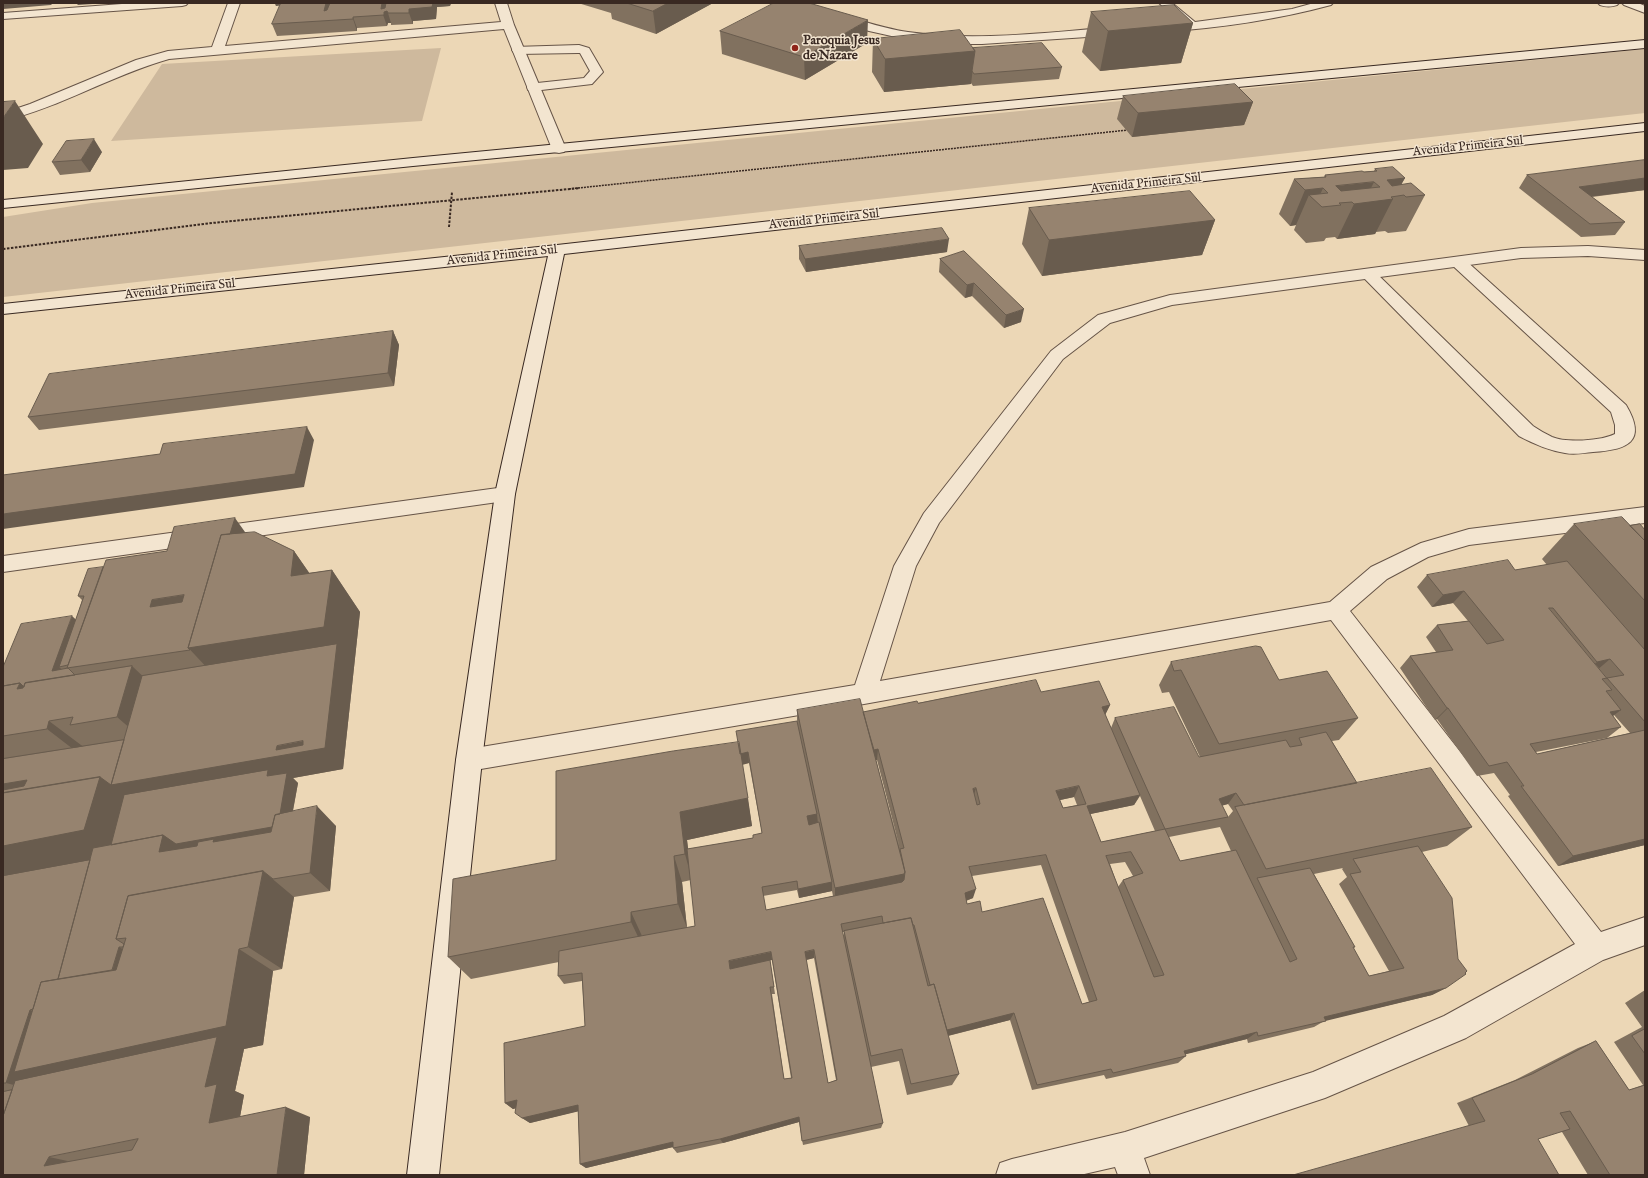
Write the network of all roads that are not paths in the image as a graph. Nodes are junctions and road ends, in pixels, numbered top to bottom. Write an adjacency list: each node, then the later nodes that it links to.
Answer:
1 (182, 3): 12 (street)
2 (234, 3): 19 (street)
3 (501, 3): 14 (street)
4 (783, 3): 17 (street)
5 (1165, 3): 15 (street)
6 (1327, 3): 13 (street)
7 (1604, 3): 8 (street)
8 (1613, 3)
9 (1628, 3): 11 (street)
10 (1247, 8): 13 (street)
11 (1645, 10)
12 (3, 16)
13 (1258, 16): 15 (street)
14 (508, 26): 19 (street); 20 (street)
15 (1192, 26): 16 (street)
16 (1153, 28)
17 (1130, 30)
18 (1645, 44): 24 (street)
19 (217, 50): 22 (street)
20 (518, 50): 21 (street); 21 (street)
21 (533, 87): 24 (street)
22 (3, 117)
23 (1645, 127): 26 (street, Avenida Primeira Sul)
24 (559, 149): 25 (street)
25 (3, 204)
26 (557, 250): 30 (street, Avenida Primeira Sul); 31 (street)
27 (1645, 255): 28 (street)
28 (1458, 262): 29 (street); 29 (street)
29 (1368, 274): 35 (street)
30 (3, 309)
31 (505, 494): 33 (street); 36 (street)
32 (1645, 516): 34 (street)
33 (3, 564)
34 (1336, 610): 35 (street); 38 (street)
35 (864, 694): 36 (street)
36 (469, 760): 40 (street)
37 (1645, 931): 38 (street)
38 (1596, 948): 39 (street)
39 (1129, 1161): 41 (street)
40 (423, 1175)
41 (1012, 1175)

